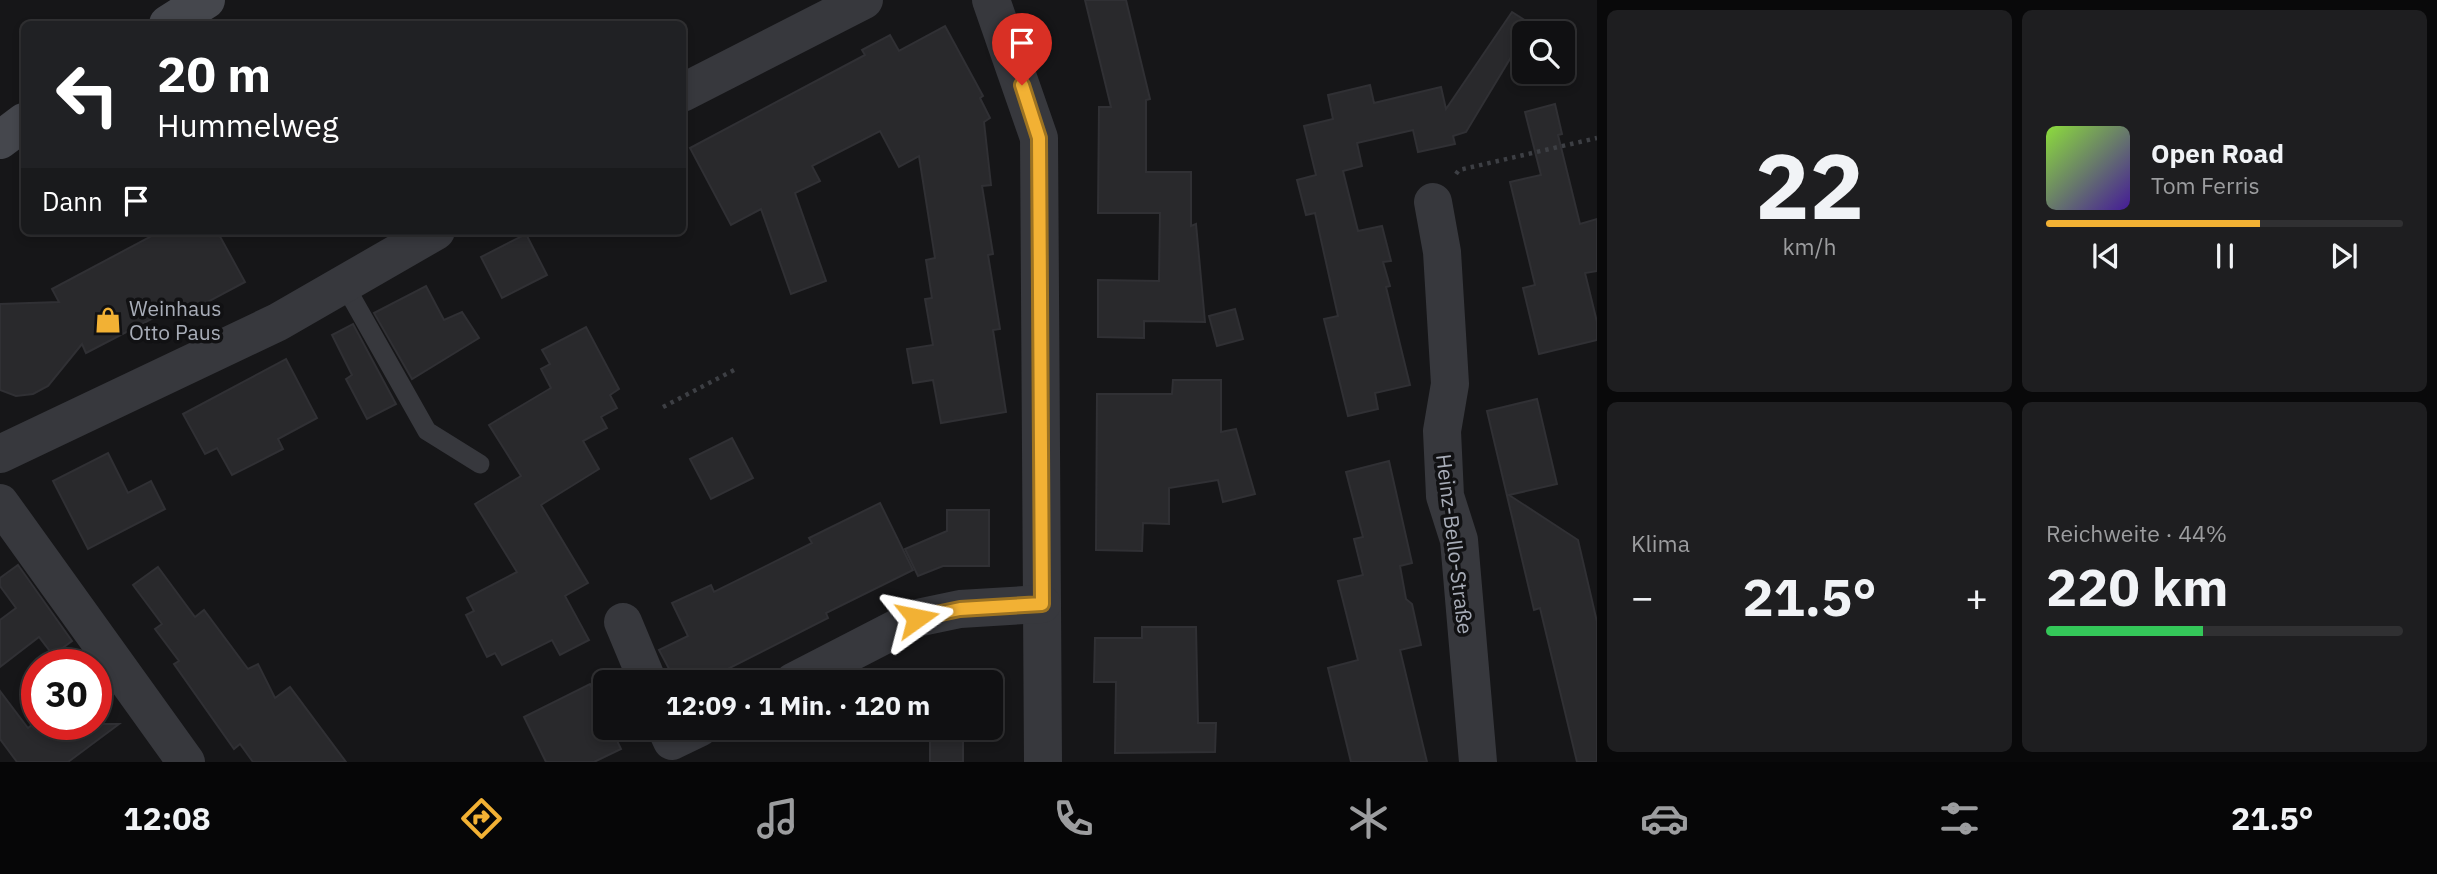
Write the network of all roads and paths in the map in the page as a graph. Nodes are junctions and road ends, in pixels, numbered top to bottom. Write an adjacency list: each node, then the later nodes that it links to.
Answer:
1 (206, 0): 4 (main road)
2 (864, 0): 5 (street)
3 (991, 0): 17 (street)
4 (173, 21)
5 (686, 91)
6 (21, 124): 8 (main road)
7 (1597, 138): 9 (path)
8 (0, 140)
9 (1433, 202): 23 (street, Heinz-Bello-Straße)
10 (429, 235): 11 (street)
11 (344, 284): 14 (street); 15 (lane)
12 (738, 368): 13 (path)
13 (663, 407)
14 (0, 454)
15 (480, 464)
16 (0, 502): 21 (street)
17 (1042, 604): 20 (street); 22 (street)
18 (623, 622): 19 (street)
19 (643, 670)
20 (816, 670)
21 (186, 762)
22 (1043, 762)
23 (1478, 762)

